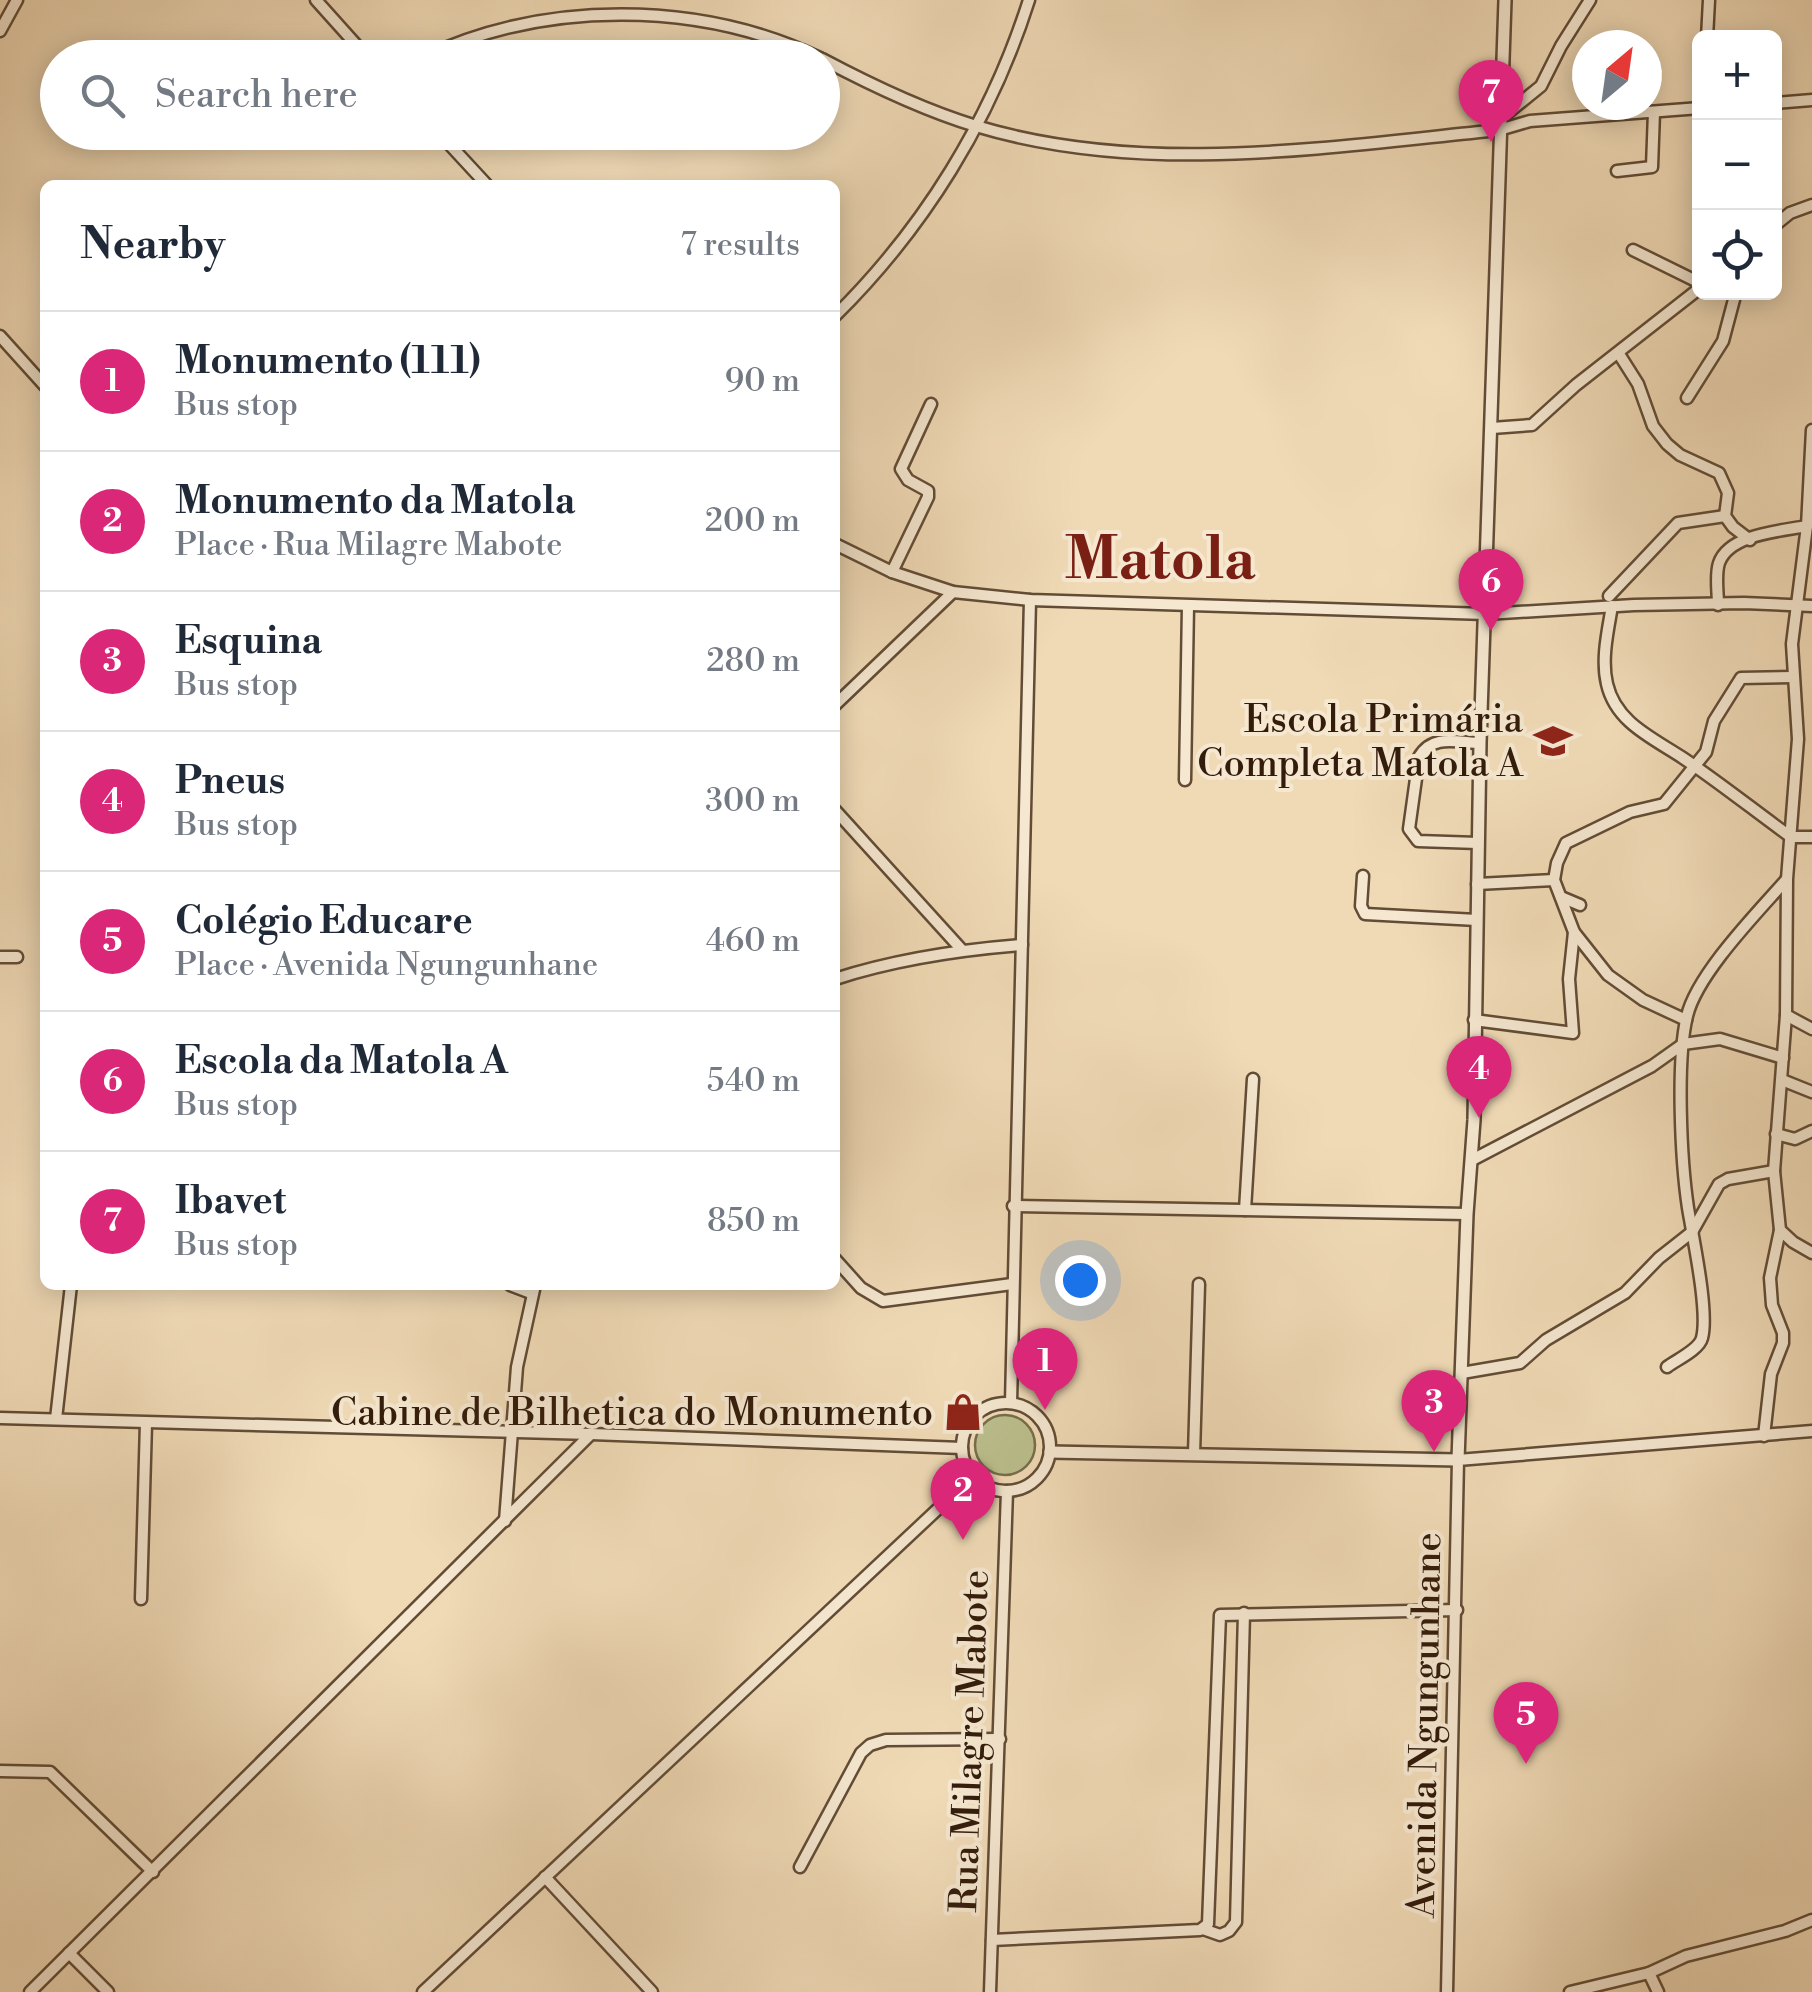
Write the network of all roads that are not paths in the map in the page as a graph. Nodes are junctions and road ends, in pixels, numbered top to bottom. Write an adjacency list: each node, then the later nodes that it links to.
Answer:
1 (17, 0): 8 (street)
2 (316, 0): 9 (street)
3 (1029, 0): 20 (street)
4 (1505, 0): 19 (street)
5 (1590, 0): 19 (street)
6 (1709, 0): 7 (street)
7 (1707, 30)
8 (0, 31)
9 (352, 40)
10 (464, 40): 11 (street)
11 (781, 40)
12 (840, 68): 20 (street)
13 (1812, 100): 14 (street)
14 (1782, 102)
15 (1692, 109): 16 (street)
16 (1662, 111)
17 (1572, 118): 19 (street)
18 (1654, 120): 22 (street)
19 (1499, 125): 20 (street); 36 (street)
20 (977, 126): 30 (street)
21 (455, 150): 23 (street)
22 (1616, 172)
23 (482, 180)
24 (1812, 206): 25 (street)
25 (1782, 220)
26 (1633, 250): 27 (street)
27 (1692, 282)
28 (1692, 293): 32 (street)
29 (1734, 300): 34 (street)
30 (840, 311)
31 (0, 336): 33 (street)
32 (1619, 354): 36 (street); 39 (street)
33 (40, 380)
34 (1686, 398)
35 (930, 404): 43 (street)
36 (1492, 428): 51 (street)
37 (1812, 430): 38 (street)
38 (1810, 454): 40 (street)
39 (1725, 516): 41 (street); 46 (street)
40 (1807, 526): 41 (street); 49 (street)
41 (1750, 540): 47 (street)
42 (840, 546): 43 (street)
43 (892, 572): 44 (street)
44 (953, 592): 45 (street); 53 (street)
45 (1030, 600): 48 (street); 69 (street)
46 (1610, 601): 47 (street); 51 (street); 55 (street)
47 (1718, 604): 49 (street)
48 (1188, 606): 51 (street); 56 (street)
49 (1798, 606): 50 (street); 52 (street)
50 (1812, 606)
51 (1486, 614): 54 (street)
52 (1793, 678): 55 (street); 58 (street)
53 (840, 700)
54 (1480, 743): 60 (street); 60 (street)
55 (1694, 767): 58 (street); 62 (street)
56 (1185, 780)
57 (840, 816): 70 (street)
58 (1790, 837): 59 (street); 63 (street)
59 (1812, 837)
60 (1478, 843): 64 (street)
61 (1363, 876): 67 (street)
62 (1554, 880): 64 (street); 65 (street)
63 (1787, 880): 74 (street); 76 (street)
64 (1477, 884): 67 (street)
65 (1561, 897): 66 (street); 68 (street)
66 (1580, 904)
67 (1477, 920): 75 (street)
68 (1574, 932): 75 (street); 76 (street)
69 (1022, 945): 70 (street); 87 (street)
70 (962, 950): 73 (street)
71 (17, 956): 72 (street)
72 (0, 958)
73 (840, 978)
74 (1786, 1015): 77 (street); 79 (street)
75 (1474, 1020): 85 (street)
76 (1686, 1020): 78 (street)
77 (1812, 1029)
78 (1683, 1044): 79 (street); 85 (street); 91 (street)
79 (1784, 1058): 81 (street)
80 (1253, 1079): 88 (street)
81 (1782, 1080): 82 (street); 84 (street)
82 (1812, 1092)
83 (1812, 1132): 84 (street)
84 (1776, 1134): 86 (street)
85 (1472, 1160): 89 (street)
86 (1774, 1171): 90 (street); 91 (street)
87 (1013, 1206): 88 (street); 94 (street)
88 (1244, 1210): 89 (street)
89 (1467, 1214): 99 (street)
90 (1780, 1230): 92 (street); 107 (street)
91 (1692, 1232): 98 (street); 99 (street)
92 (1812, 1253)
93 (840, 1264): 94 (street)
94 (1012, 1284): 100 (street)
95 (1200, 1284): 110 (street)
96 (70, 1290): 102 (street)
97 (533, 1290): 105 (street)
98 (1666, 1367)
99 (1462, 1373): 111 (street)
100 (1010, 1402): 108 (street); 109 (street)
101 (0, 1418): 102 (street)
102 (56, 1419): 103 (street)
103 (146, 1423): 105 (street); 115 (street)
104 (1812, 1431): 107 (street)
105 (510, 1432): 106 (street); 114 (street)
106 (591, 1434): 108 (street); 114 (street)
107 (1764, 1436): 111 (street)
108 (962, 1448): 112 (street)
109 (1050, 1452): 110 (street); 113 (street)
110 (1194, 1454): 111 (street)
111 (1458, 1460): 116 (street, Avenida Ngungunhane)
112 (972, 1476): 113 (street); 124 (street)
113 (1008, 1491): 120 (street, Rua Milagre Mabote)
114 (505, 1522): 123 (street)
115 (141, 1599)
116 (1457, 1610): 117 (street); 135 (street, Avenida Ngungunhane)
117 (1244, 1613): 118 (street); 119 (street)
118 (1241, 1700): 119 (street); 126 (street)
119 (1214, 1701): 126 (street)
120 (1000, 1739): 122 (street); 127 (street, Rua Milagre Mabote)
121 (0, 1771): 123 (street)
122 (800, 1867)
123 (152, 1872): 128 (street)
124 (545, 1878): 132 (street); 133 (street)
125 (1812, 1920): 129 (street)
126 (1203, 1929): 127 (street)
127 (992, 1940): 134 (street, Rua Milagre Mabote)
128 (69, 1953): 130 (street); 131 (street)
129 (1648, 1973): 136 (street); 137 (street)
130 (30, 1992)
131 (108, 1992)
132 (423, 1992)
133 (652, 1992)
134 (990, 1992)
135 (1447, 1992)
136 (1570, 1992)
137 (1658, 1992)

